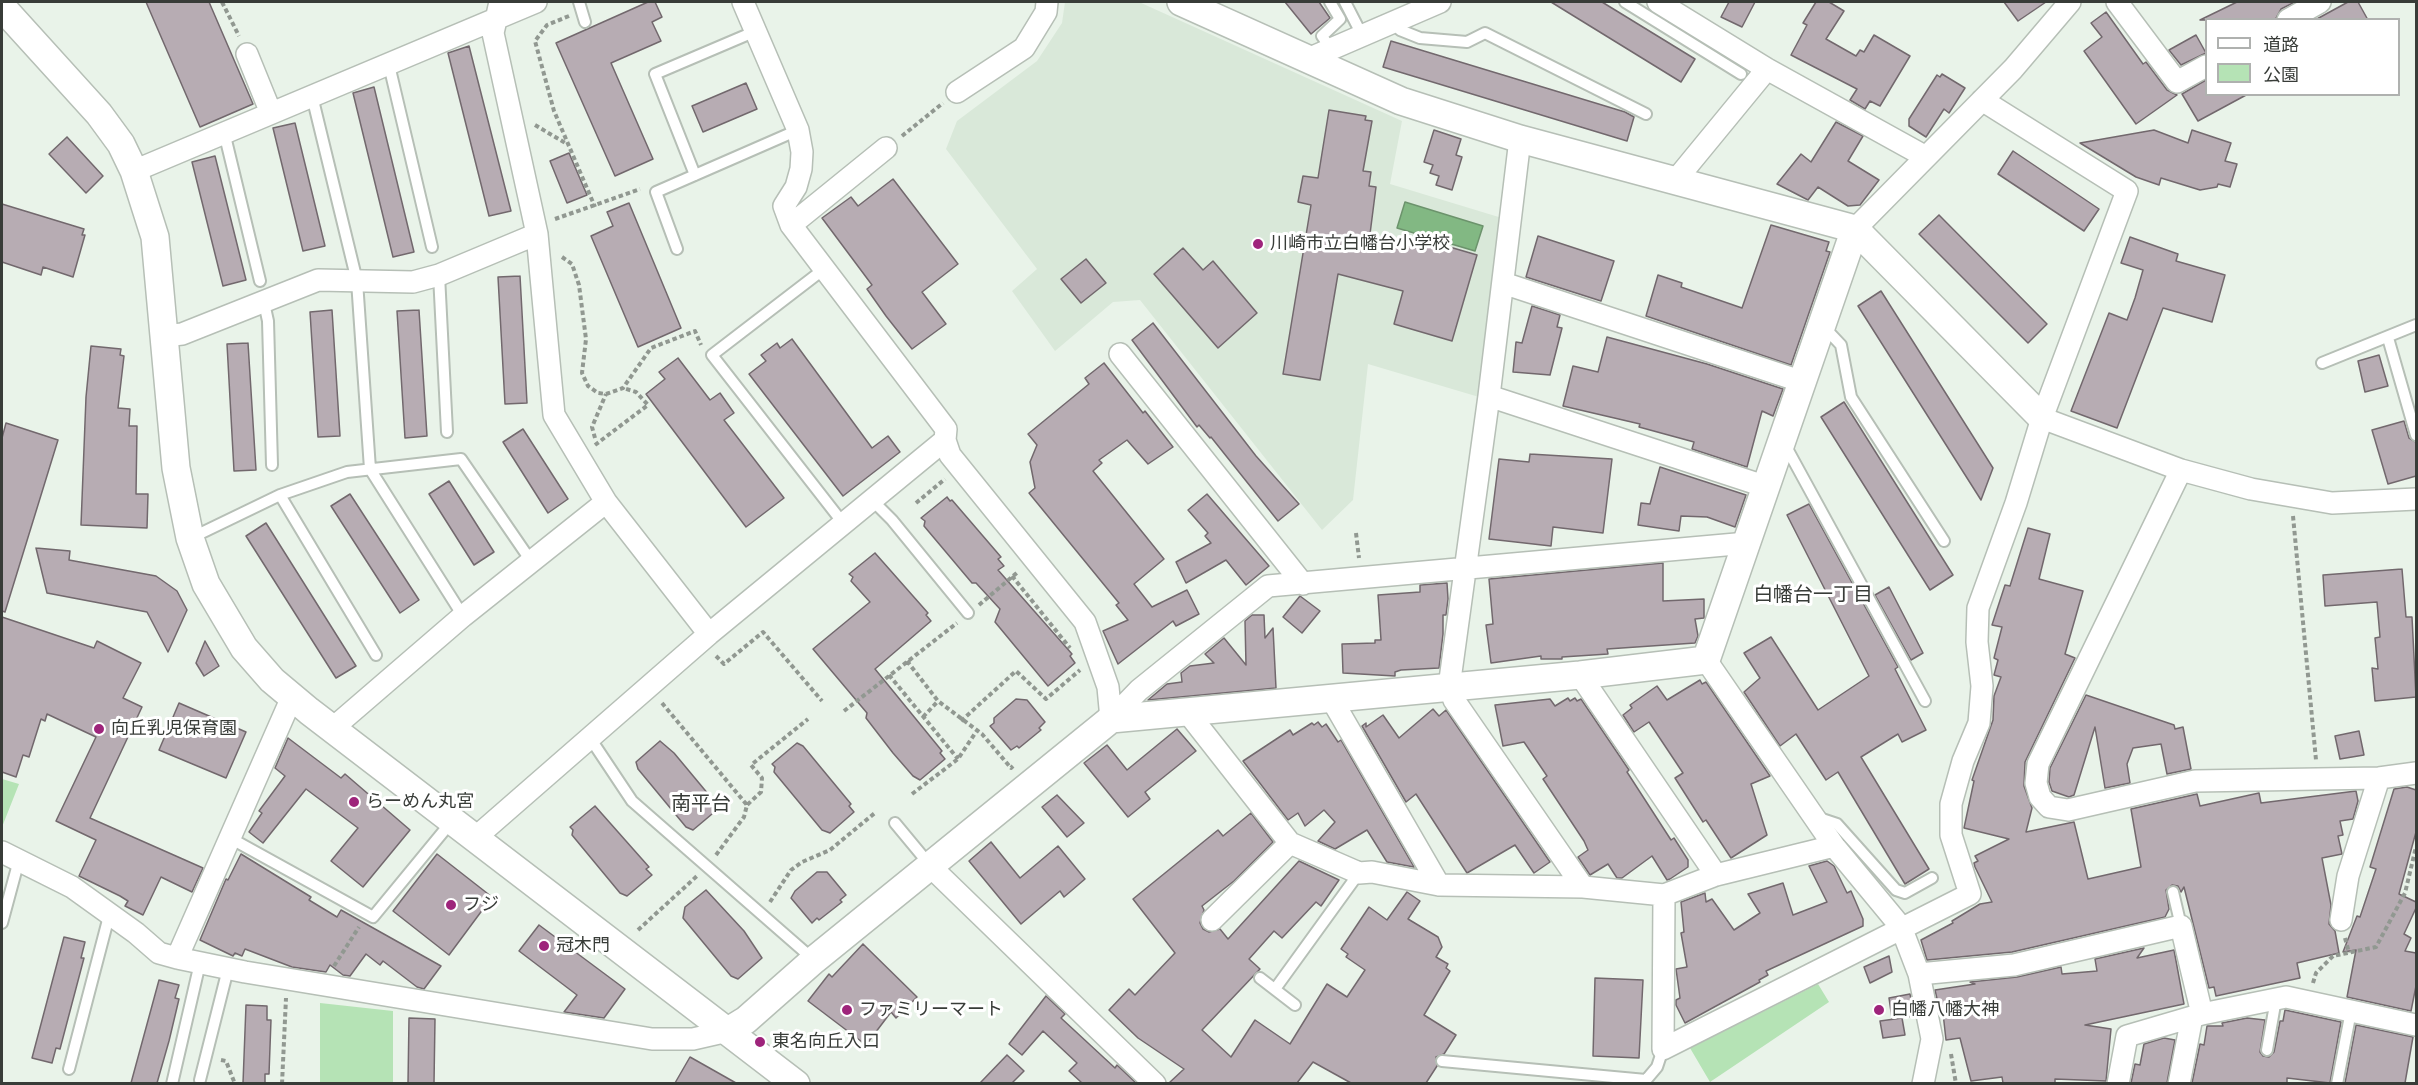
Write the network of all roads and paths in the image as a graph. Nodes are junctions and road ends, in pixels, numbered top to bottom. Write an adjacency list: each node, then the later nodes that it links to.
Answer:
1 (222, 2): 22 (path)
2 (536, 2): 16 (street)
3 (743, 2): 20 (street)
4 (1047, 2): 28 (street)
5 (1330, 2): 23 (lane)
6 (1345, 2): 21 (lane)
7 (1624, 2): 27 (lane)
8 (1658, 2): 26 (street)
9 (2070, 2): 30 (street)
10 (2117, 2): 25 (street)
11 (2320, 2): 17 (street)
12 (1433, 3): 19 (street)
13 (1193, 4): 23 (street)
14 (580, 6): 18 (lane); 37 (path)
15 (2, 7): 40 (street)
16 (498, 10): 24 (street); 48 (street)
17 (2292, 18)
18 (585, 22)
19 (1393, 22): 21 (street); 32 (lane)
20 (756, 31): 34 (street); 41 (lane)
21 (1362, 35): 23 (street)
22 (247, 54): 31 (street)
23 (1320, 54): 36 (street)
24 (389, 65): 29 (street); 49 (lane)
25 (2205, 67)
26 (1767, 69): 39 (street); 42 (street)
27 (1741, 74)
28 (957, 92): 38 (path)
29 (312, 96): 31 (street); 55 (lane)
30 (1982, 100): 39 (street); 71 (street)
31 (271, 113): 35 (street)
32 (1646, 114)
33 (528, 121): 37 (path)
34 (798, 130): 41 (lane); 46 (street)
35 (224, 132): 40 (street); 54 (lane)
36 (1520, 139): 42 (street); 56 (street)
37 (568, 144): 44 (path)
38 (886, 148): 46 (street)
39 (1926, 157): 47 (street)
40 (134, 171): 60 (street)
41 (695, 175): 43 (lane)
42 (1675, 180): 47 (street)
43 (656, 192): 44 (path); 50 (lane)
44 (595, 207): 45 (path)
45 (555, 219)
46 (791, 225): 52 (street)
47 (1855, 229): 59 (street); 71 (street)
48 (537, 234): 53 (street); 86 (street)
49 (432, 247)
50 (677, 249)
51 (562, 257): 66 (path)
52 (824, 269): 63 (lane); 74 (street)
53 (439, 275): 55 (street); 72 (lane)
54 (260, 281)
55 (357, 281): 57 (street); 79 (lane)
56 (1503, 283): 67 (street); 70 (street)
57 (264, 303): 60 (street); 78 (lane)
58 (2416, 325): 61 (lane)
59 (1823, 326): 67 (street); 89 (lane)
60 (165, 336): 88 (street)
61 (2388, 338): 64 (lane); 73 (lane)
62 (1120, 354): 95 (street)
63 (712, 355): 68 (path); 87 (lane)
64 (2322, 363)
65 (576, 372): 66 (path)
66 (582, 373): 69 (path)
67 (1803, 382): 75 (street)
68 (623, 388): 69 (path); 76 (path)
69 (606, 394): 76 (path)
70 (1489, 396): 81 (street); 93 (street)
71 (2042, 418): 80 (street); 155 (street)
72 (447, 432)
73 (2416, 435)
74 (945, 440): 85 (street); 91 (street)
75 (1782, 440): 81 (street); 112 (lane)
76 (596, 444): 77 (path)
77 (589, 448)
78 (272, 465)
79 (370, 469): 82 (lane); 92 (lane); 97 (lane)
80 (2181, 470): 83 (street); 126 (street)
81 (1767, 487): 90 (street)
82 (280, 495): 88 (lane); 100 (lane)
83 (2291, 498): 84 (street); 126 (path)
84 (2416, 499)
85 (872, 500): 87 (street); 96 (lane)
86 (606, 502): 92 (street); 98 (street)
87 (843, 524): 98 (street)
88 (190, 538): 107 (street)
89 (1944, 541)
90 (1747, 543): 93 (street); 102 (street)
91 (1034, 559): 94 (path); 117 (street)
92 (531, 561): 97 (street)
93 (1465, 569): 95 (street); 106 (street)
94 (1012, 576): 96 (path); 99 (path)
95 (1303, 584): 117 (street)
96 (968, 614): 103 (path)
97 (463, 616): 119 (street)
98 (711, 644): 110 (path); 121 (street)
99 (1072, 652)
100 (376, 655)
101 (1077, 660): 118 (path)
102 (1707, 660): 105 (street); 130 (street)
103 (907, 661): 104 (path); 111 (path)
104 (889, 675): 113 (path); 115 (path)
105 (1580, 675): 106 (street); 142 (street)
106 (1449, 687): 109 (street); 145 (street)
107 (292, 697): 119 (street); 133 (street)
108 (659, 700): 128 (path)
109 (1332, 700): 114 (street); 144 (street)
110 (822, 701)
111 (938, 701): 115 (path); 118 (path)
112 (1925, 701)
113 (844, 711)
114 (1188, 713): 117 (street); 135 (street)
115 (923, 717): 122 (path)
116 (808, 719): 128 (path)
117 (1112, 719): 139 (street)
118 (961, 721): 120 (path)
119 (333, 728): 131 (street)
120 (976, 732): 122 (path); 123 (path)
121 (590, 738): 134 (street); 140 (lane)
122 (958, 759): 127 (path)
123 (1020, 761)
124 (2416, 773): 125 (street)
125 (2379, 778): 126 (street); 152 (street)
126 (2318, 780)
127 (912, 794)
128 (747, 805): 140 (path)
129 (876, 812): 150 (path)
130 (1813, 816): 136 (street); 143 (lane)
131 (453, 821): 134 (street); 148 (lane)
132 (895, 822): 139 (lane)
133 (230, 838): 148 (lane); 157 (street)
134 (475, 838): 172 (street)
135 (1290, 843): 141 (street); 151 (street)
136 (1834, 846): 142 (street); 155 (street)
137 (2416, 848): 167 (path)
138 (10, 856): 149 (street); 153 (lane)
139 (931, 867): 158 (street); 181 (street)
140 (706, 868): 150 (lane); 156 (path)
141 (1359, 873): 144 (street); 165 (lane)
142 (1716, 874): 147 (street)
143 (1932, 878)
144 (1439, 885): 145 (street)
145 (1583, 887): 147 (street)
146 (2173, 892): 154 (lane)
147 (1664, 895): 173 (street)
148 (367, 914): 164 (path)
149 (109, 916): 157 (street); 176 (lane)
150 (762, 917): 158 (lane)
151 (1212, 920)
152 (2341, 920)
153 (2, 923)
154 (2181, 926): 161 (street); 170 (street)
155 (1901, 927): 161 (street); 173 (street)
156 (638, 930)
157 (177, 958): 159 (street)
158 (814, 960): 172 (street)
159 (200, 963): 160 (street); 178 (lane)
160 (228, 969): 163 (street); 177 (lane)
161 (1919, 974): 182 (street)
162 (1260, 978): 165 (lane)
163 (287, 979): 164 (street); 179 (path)
164 (324, 986): 172 (street)
165 (1275, 989): 168 (lane)
166 (2276, 999): 167 (street); 170 (street); 174 (lane)
167 (2307, 1001): 169 (street)
168 (1295, 1005)
169 (2351, 1011): 171 (street); 185 (lane)
170 (2197, 1015): 183 (street); 184 (street)
171 (2416, 1025)
172 (728, 1031): 180 (street)
173 (1663, 1049): 175 (lane)
174 (2267, 1050)
175 (1442, 1061)
176 (69, 1069)
177 (200, 1080)
178 (172, 1083)
179 (282, 1083)
180 (796, 1083)
181 (1155, 1083)
182 (1923, 1083)
183 (2118, 1083)
184 (2179, 1083)
185 (2337, 1083)

